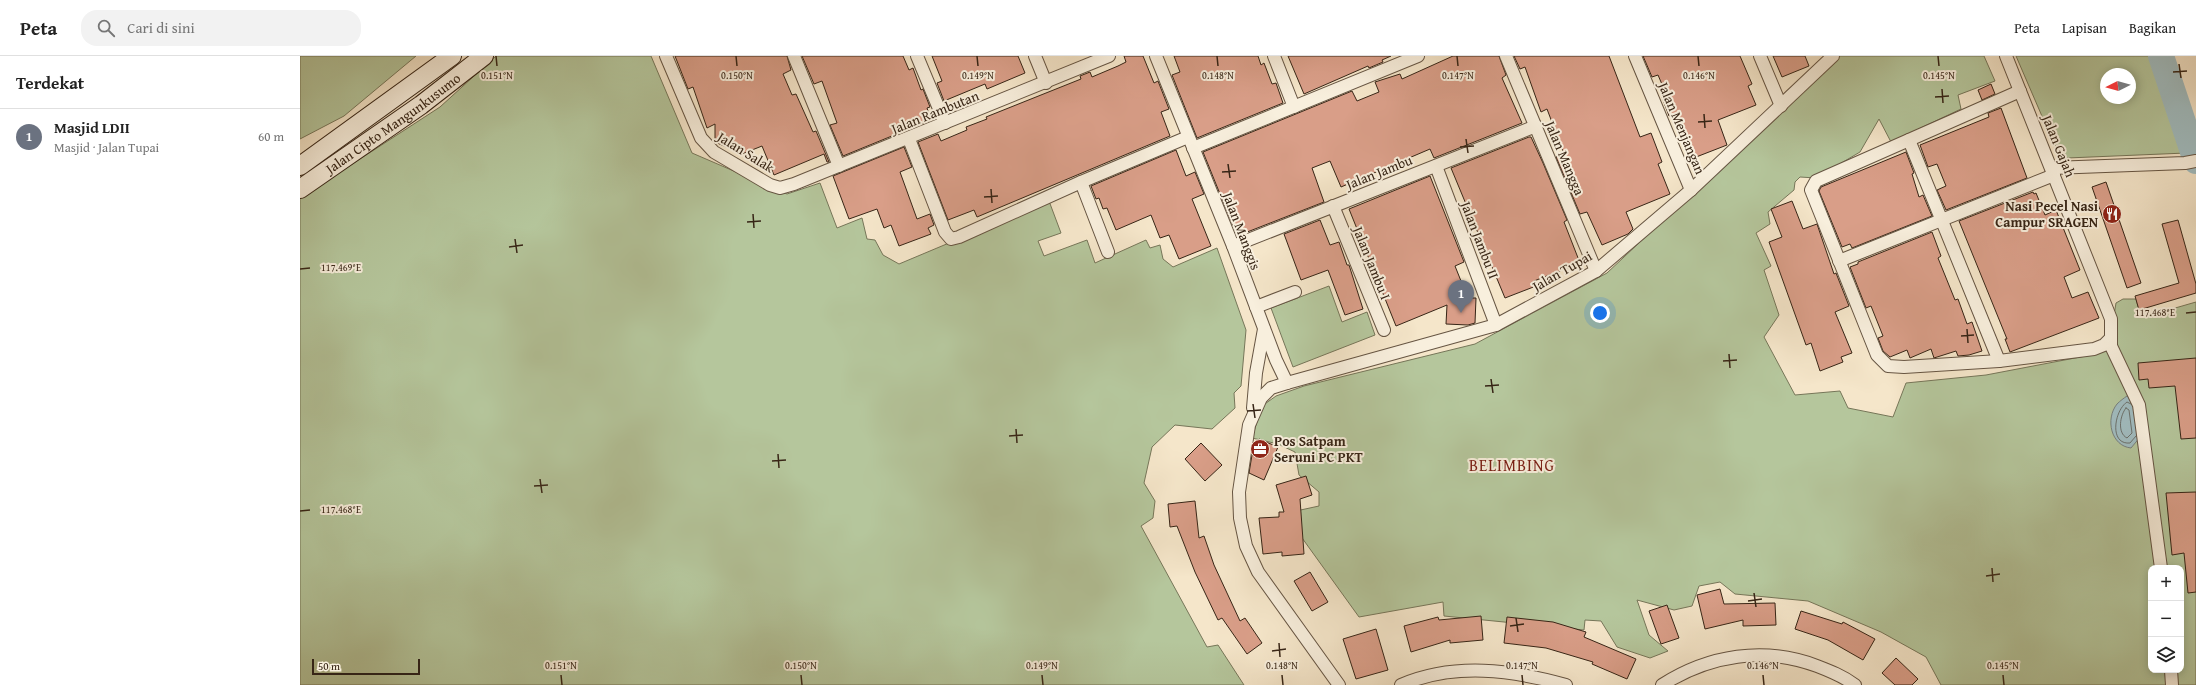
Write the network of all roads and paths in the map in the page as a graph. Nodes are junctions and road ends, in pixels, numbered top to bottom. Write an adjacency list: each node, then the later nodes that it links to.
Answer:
1 (452, 56): 28 (street, Jalan Cipto Mangunkusumo)
2 (484, 56): 33 (street, Jalan Cipto Mangunkusumo)
3 (666, 56): 29 (street, Jalan Salak)
4 (794, 56): 29 (street)
5 (917, 56): 21 (street)
6 (1035, 56): 17 (street)
7 (1108, 56): 17 (street, Jalan Rambutan)
8 (1156, 56): 23 (street, Jalan Manggis)
9 (1274, 56): 20 (street)
10 (1418, 56): 16 (street)
11 (1506, 56): 22 (street, Jalan Mangga)
12 (1635, 56): 34 (street, Jalan Menjangan)
13 (1760, 56): 19 (street)
14 (1833, 56): 19 (street, Jalan Tupai)
15 (2006, 56): 18 (street, Jalan Gajah)
16 (1392, 61): 20 (street)
17 (1046, 83): 21 (street, Jalan Rambutan)
18 (2020, 91): 25 (street); 31 (street, Jalan Gajah)
19 (1781, 106): 34 (street, Jalan Tupai)
20 (1294, 107): 26 (street)
21 (945, 123): 24 (street, Jalan Rambutan)
22 (1536, 126): 30 (street, Jalan Jambu); 40 (street, Jalan Mangga)
23 (1188, 137): 26 (street, Jalan Manggis); 32 (street)
24 (909, 139): 29 (street, Jalan Rambutan); 32 (street)
25 (1909, 140): 36 (street); 39 (street)
26 (1193, 148): 37 (street, Jalan Manggis)
27 (2190, 162): 31 (street)
28 (300, 166)
29 (839, 166)
30 (1436, 166): 35 (street, Jalan Jambu); 43 (street, Jalan Jambu II)
31 (2053, 171): 36 (street); 46 (street, Jalan Gajah)
32 (1081, 182): 38 (street)
33 (300, 189)
34 (1691, 190): 40 (street, Jalan Tupai)
35 (1333, 206): 37 (street, Jalan Jambu); 45 (street, Jalan Jambu I)
36 (1942, 221): 39 (street); 47 (street)
37 (1233, 246): 42 (street, Jalan Manggis)
38 (1108, 252)
39 (1839, 261): 47 (street)
40 (1596, 271): 43 (street, Jalan Tupai)
41 (1295, 292): 42 (street)
42 (1256, 307): 44 (street, Jalan Manggis)
43 (1496, 325): 48 (street, Jalan Tupai)
44 (1264, 329): 48 (street, Jalan Manggis); 49 (street)
45 (1384, 330)
46 (2110, 339): 47 (street); 50 (street)
47 (2000, 361)
48 (1287, 383): 49 (street, Jalan Tupai)
49 (1253, 415): 52 (street)
50 (2160, 565)
51 (2171, 673): 57 (street)
52 (1339, 685)
53 (1401, 685): 54 (street)
54 (1566, 685)
55 (1662, 685): 56 (street)
56 (1855, 685)
57 (2172, 685)

